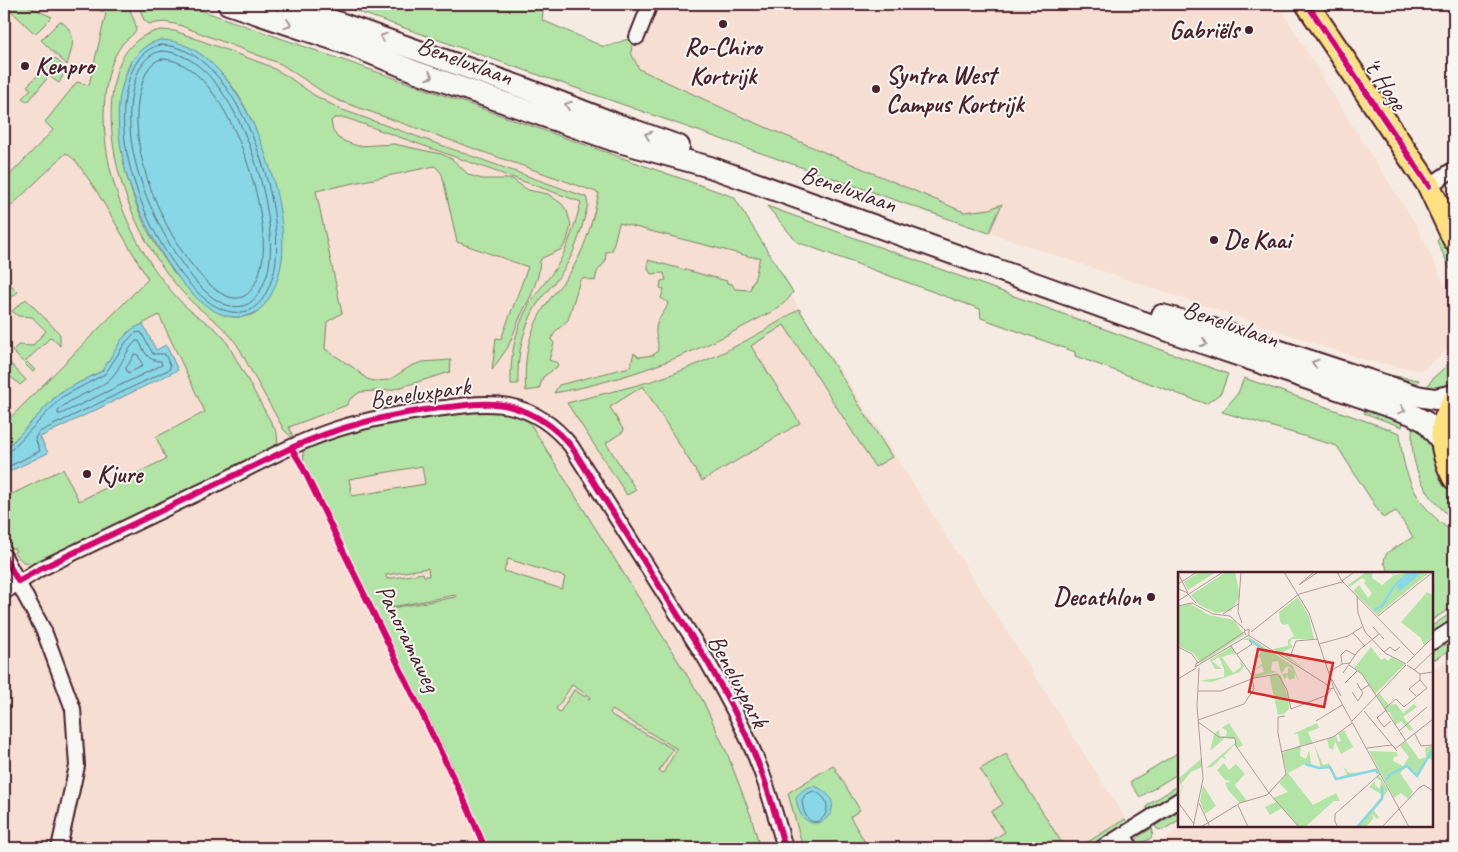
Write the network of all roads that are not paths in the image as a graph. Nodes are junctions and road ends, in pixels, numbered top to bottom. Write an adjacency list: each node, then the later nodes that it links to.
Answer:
1 (228, 4): 12 (main road, Beneluxlaan, one-way to 12)
2 (286, 4): 10 (main road, Beneluxlaan, one-way to 2)
3 (650, 4): 5 (street)
4 (1308, 4): 7 (main road, 't Hoge)
5 (637, 37)
6 (1454, 169): 7 (street)
7 (1429, 186): 8 (main road, 't Hoge); 9 (main road, 't Hoge)
8 (1454, 214)
9 (1454, 239)
10 (1454, 395)
11 (1454, 402): 12 (main road)
12 (1442, 442): 13 (main road)
13 (1454, 478)
14 (4, 556): 15 (street)
15 (18, 581): 16 (street, Beneluxpark); 21 (street); 22 (street, Beneluxpark)
16 (4, 592)
17 (1454, 628): 18 (street)
18 (1433, 641)
19 (1178, 801): 20 (street)
20 (1123, 835): 23 (street); 24 (street)
21 (59, 848)
22 (784, 848)
23 (1102, 848)
24 (1131, 848)

